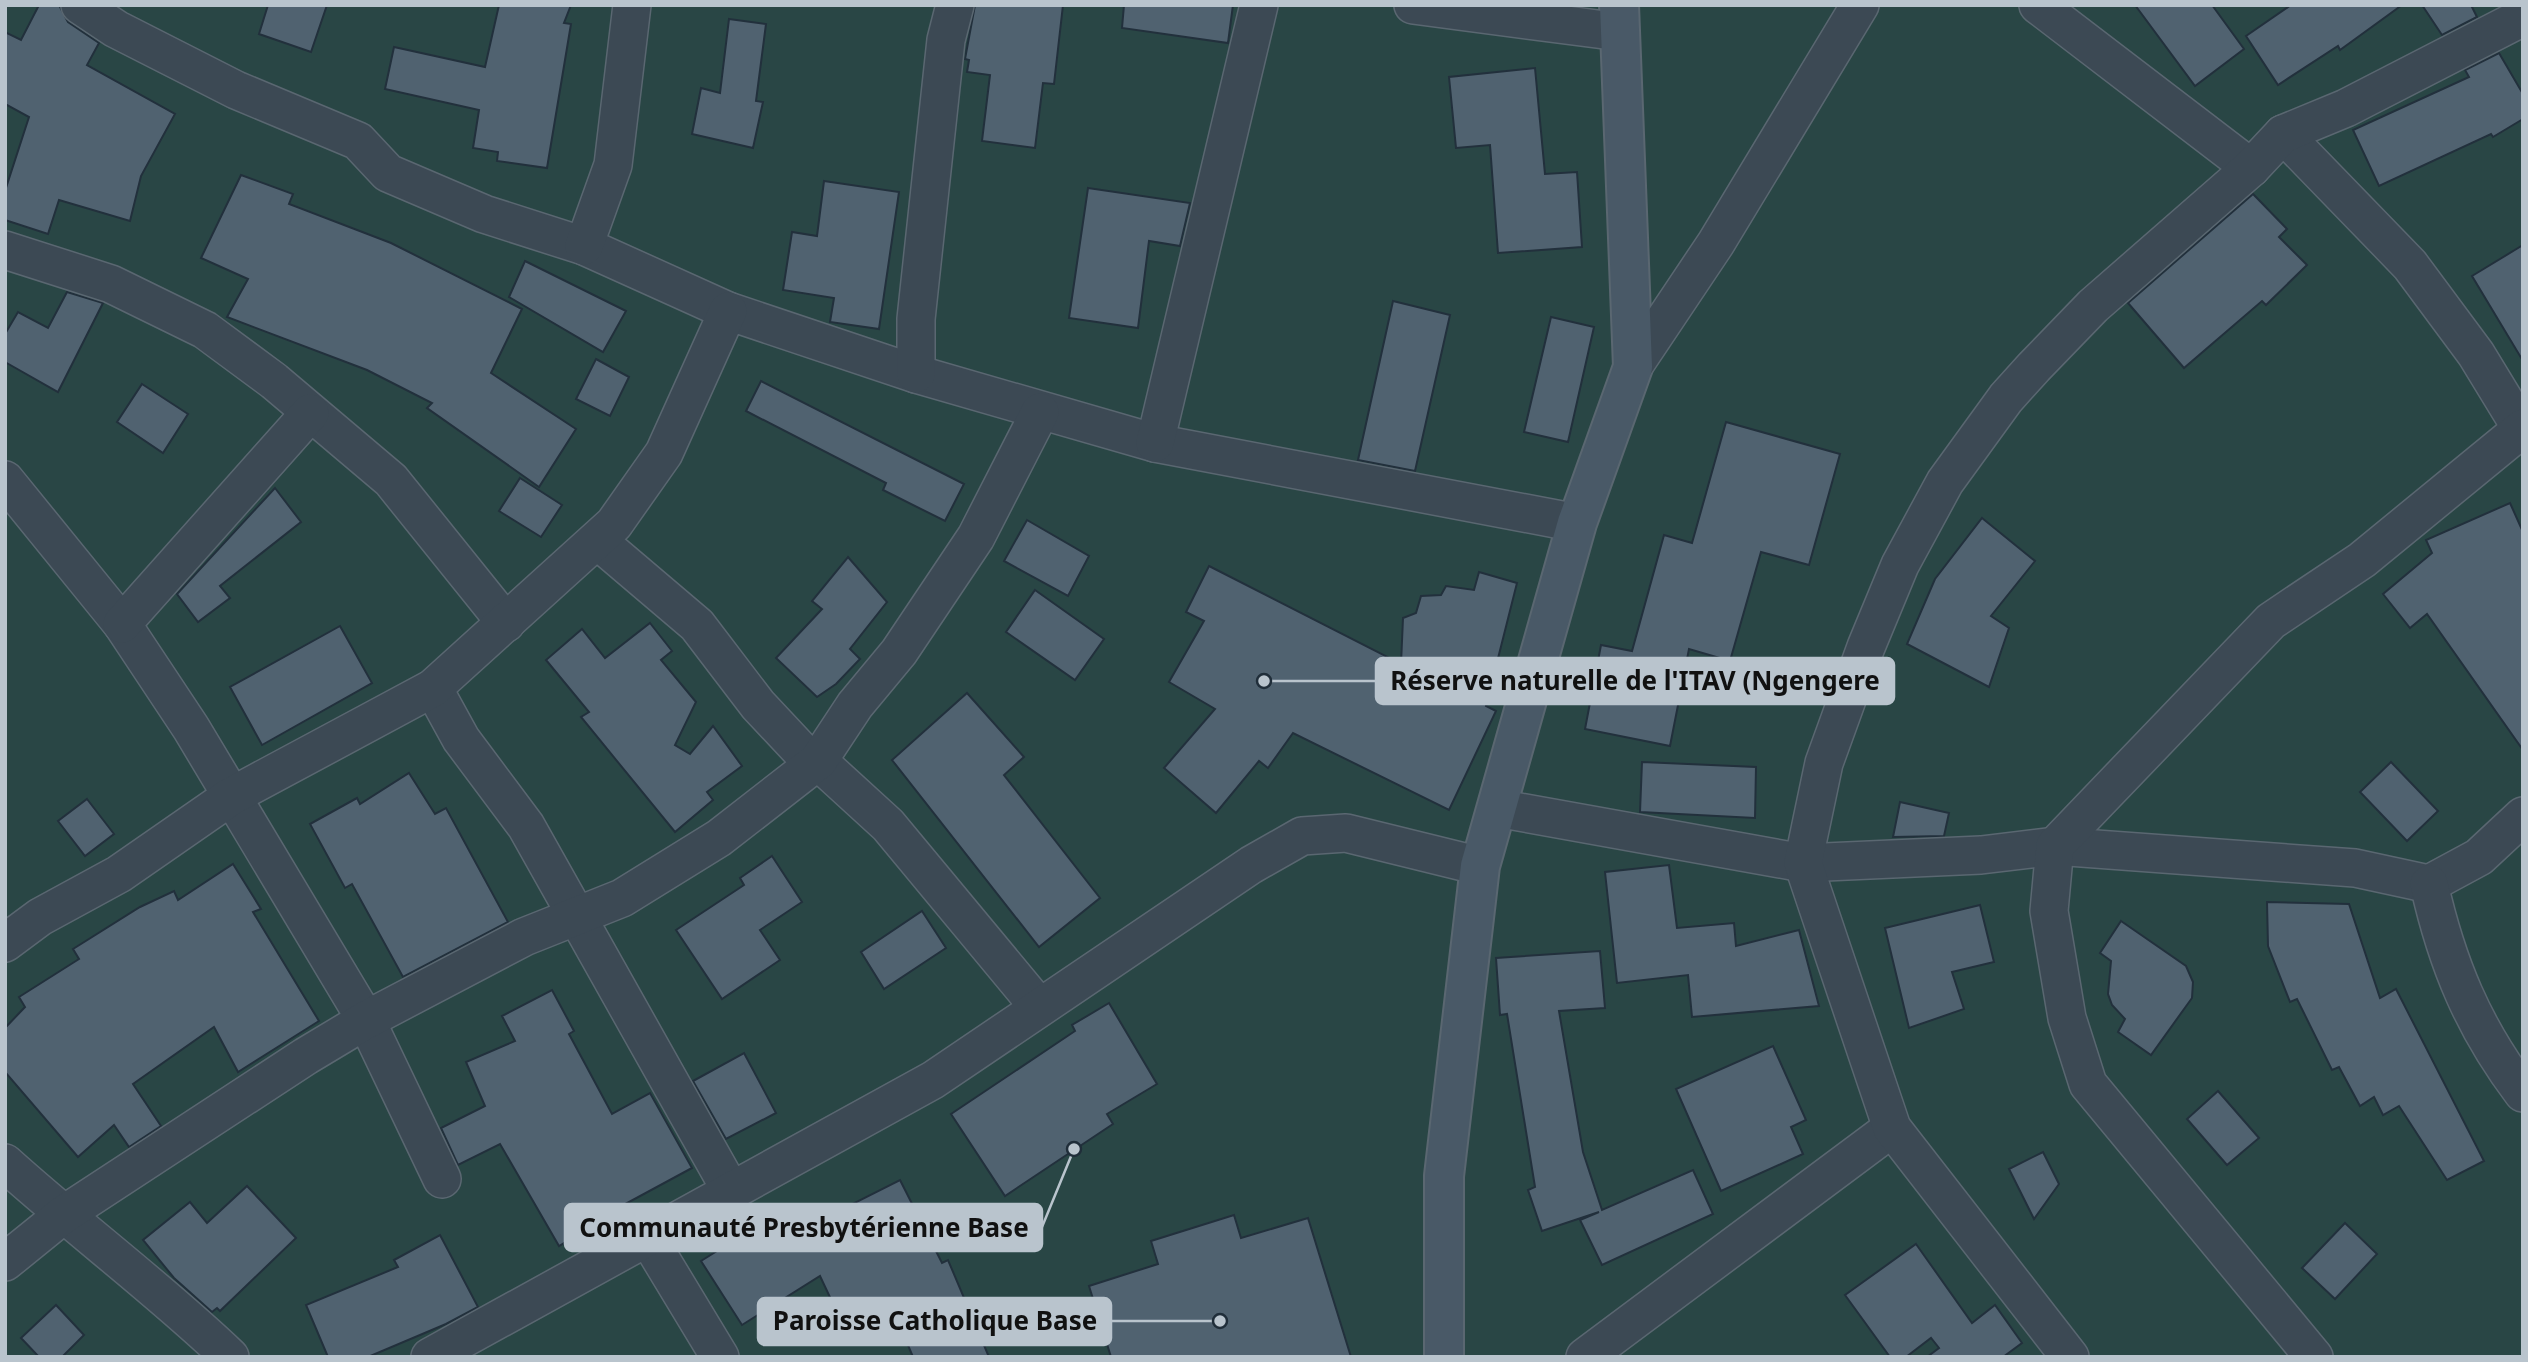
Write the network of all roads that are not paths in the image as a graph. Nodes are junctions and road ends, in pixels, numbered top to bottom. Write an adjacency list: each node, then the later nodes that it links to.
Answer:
1 (80, 5): 12 (street)
2 (632, 5): 12 (street)
3 (955, 5): 16 (street)
4 (1259, 5): 20 (street)
5 (1413, 5): 9 (street)
6 (1860, 5): 15 (street)
7 (2038, 5): 11 (street)
8 (2523, 17): 10 (street)
9 (1620, 19): 15 (street)
10 (2283, 134): 11 (street); 19 (street)
11 (2251, 168): 32 (street)
12 (584, 246): 14 (street)
13 (5, 250): 17 (street)
14 (728, 311): 16 (street); 23 (street)
15 (1633, 367): 22 (street)
16 (916, 374): 18 (street)
17 (310, 412): 24 (street); 25 (street)
18 (1040, 412): 20 (street); 27 (street)
19 (2522, 429): 31 (street)
20 (1155, 443): 22 (street)
21 (5, 480): 25 (street)
22 (1577, 523): 29 (street)
23 (597, 540): 24 (street); 27 (street)
24 (506, 623): 26 (street)
25 (122, 624): 28 (street)
26 (433, 688): 28 (street); 35 (street)
27 (818, 761): 35 (street); 37 (street)
28 (230, 797): 36 (street); 38 (street)
29 (1497, 808): 32 (street); 33 (street)
30 (2523, 816): 34 (street)
31 (2055, 846): 32 (street); 34 (street); 53 (street)
32 (1802, 863): 40 (street)
33 (1480, 866): 37 (street); 50 (street)
34 (2429, 884): 39 (street)
35 (578, 916): 38 (street); 43 (street)
36 (5, 943)
37 (1039, 1007): 43 (street)
38 (366, 1020): 42 (street); 44 (street)
39 (2523, 1093)
40 (1892, 1128): 51 (street); 52 (street)
41 (5, 1163): 44 (street)
42 (442, 1179)
43 (730, 1189): 45 (street)
44 (63, 1215): 46 (street); 47 (street)
45 (648, 1238): 48 (street); 49 (street)
46 (5, 1262)
47 (230, 1357)
48 (430, 1357)
49 (720, 1357)
50 (1444, 1357)
51 (1585, 1357)
52 (2070, 1357)
53 (2314, 1357)

